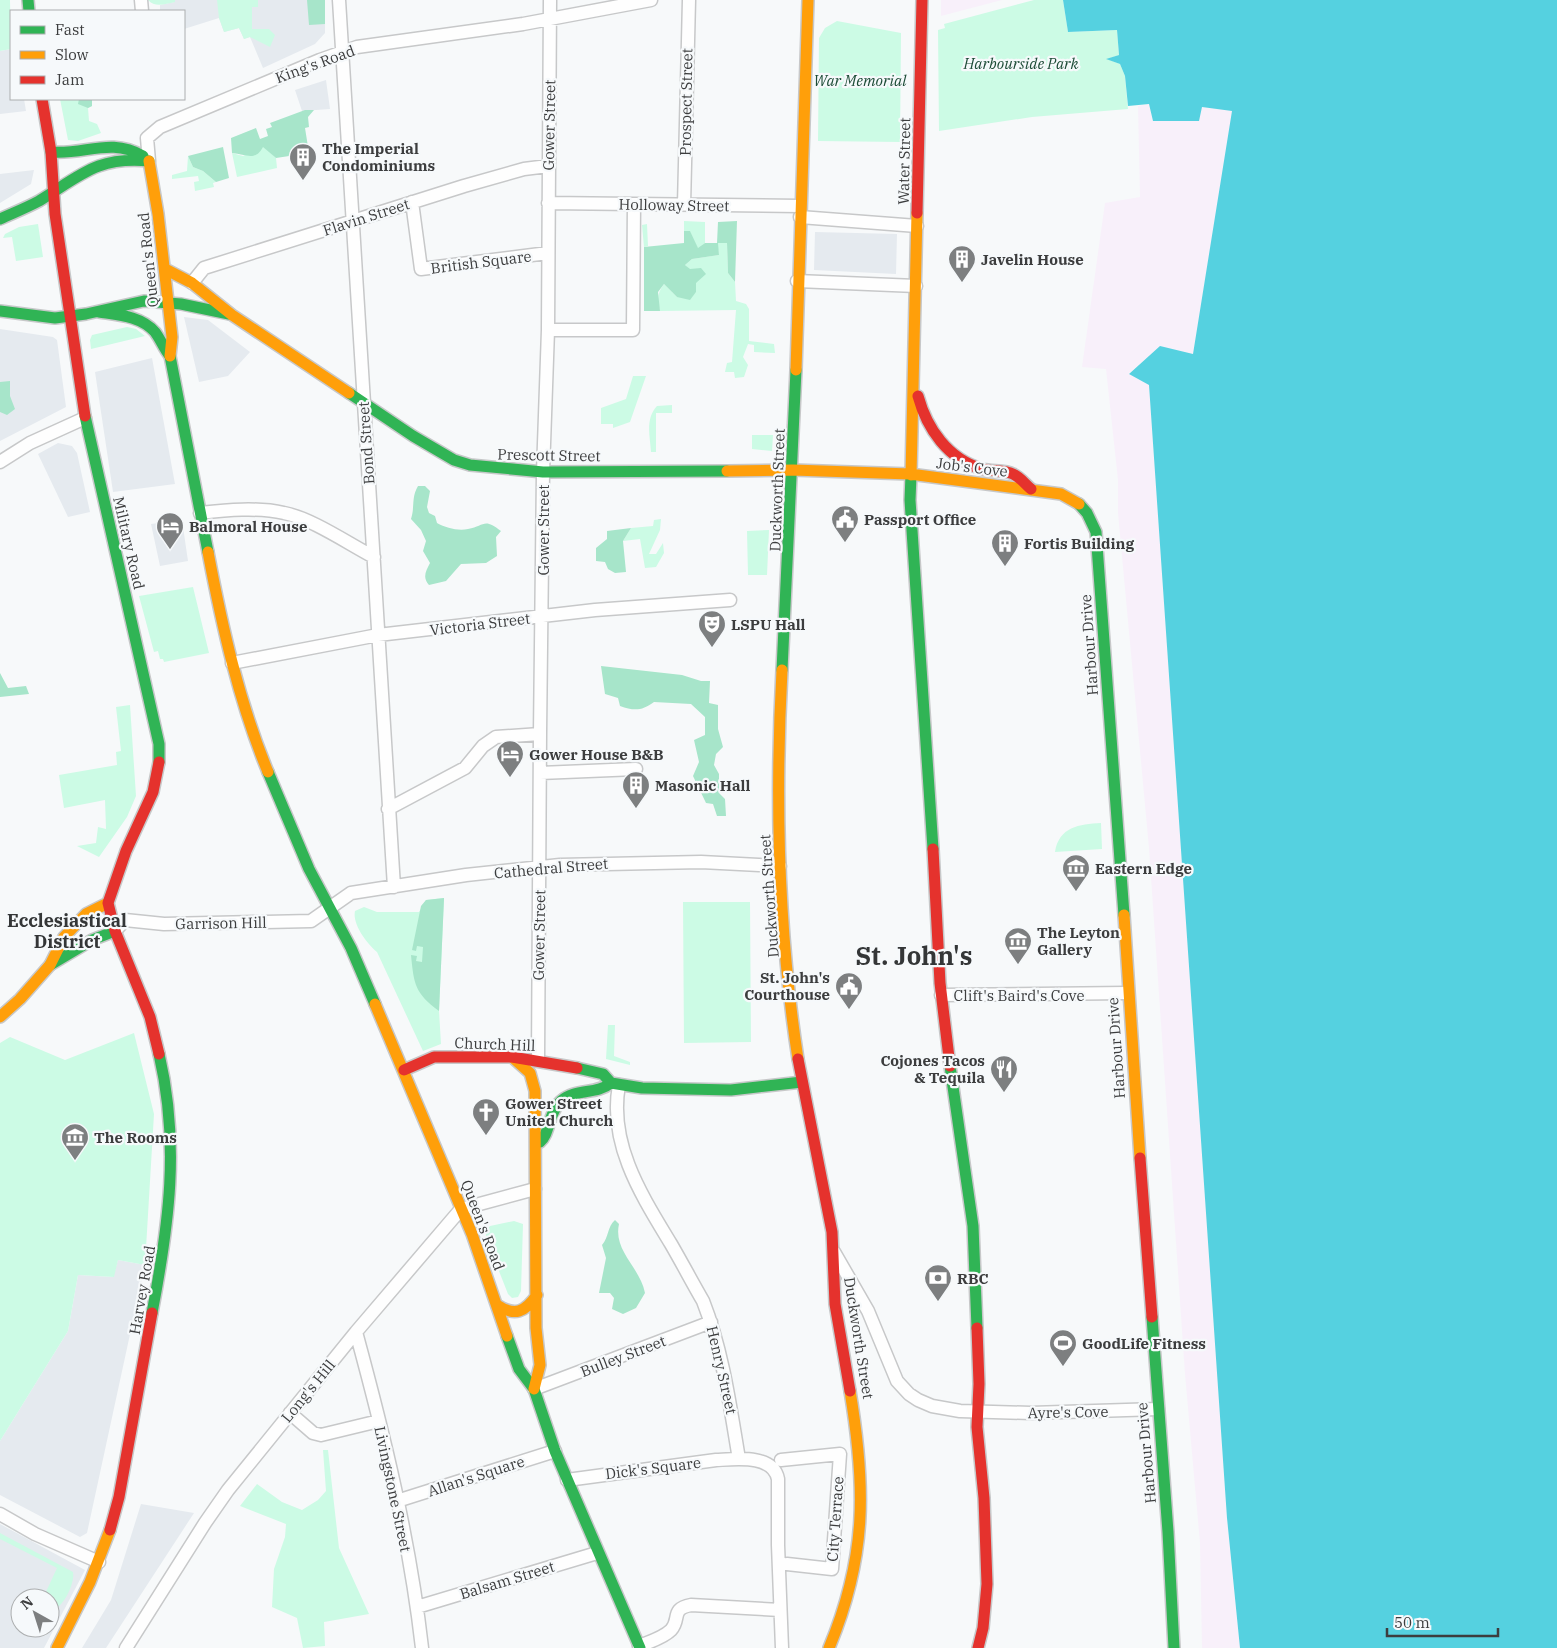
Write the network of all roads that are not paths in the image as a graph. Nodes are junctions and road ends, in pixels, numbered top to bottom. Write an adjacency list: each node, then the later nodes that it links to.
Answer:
1 (339, 0): 8 (street, Bond Street)
2 (550, 0): 7 (street, Gower Street)
3 (650, 0): 7 (street, King's Road)
4 (689, 0): 17 (street, Prospect Street)
5 (808, 0): 18 (main road, Duckworth Street)
6 (922, 0): 21 (main road, Water Street)
7 (551, 18): 8 (street, King's Road); 12 (street, Gower Street)
8 (342, 52): 11 (street, King's Road); 20 (street, Bond Street)
9 (42, 100): 10 (main road, Military Road)
10 (51, 152): 11 (main road); 13 (main road, Military Road)
11 (149, 161): 13 (main road); 23 (main road, Queen's Road)
12 (548, 166): 14 (street, Flavin Street); 15 (street, Gower Street)
13 (52, 191): 19 (main road); 31 (main road, Military Road)
14 (412, 202): 20 (street, Flavin Street); 22 (street, British Square)
15 (548, 203): 16 (street, Holloway Street); 22 (street, Gower Street)
16 (634, 204): 17 (street, Holloway Street); 32 (street)
17 (684, 205): 18 (street, Holloway Street)
18 (800, 212): 21 (street, Holloway Street); 24 (main road, Duckworth Street)
19 (0, 219)
20 (353, 222): 25 (street, Flavin Street); 35 (street, Bond Street)
21 (917, 226): 26 (main road, Water Street)
22 (548, 253): 32 (street, Gower Street)
23 (165, 269): 25 (main road, Prescott Street); 27 (main road, Queen's Road)
24 (797, 282): 26 (street); 38 (main road, Duckworth Street)
25 (192, 283): 30 (main road, Prescott Street)
26 (916, 286): 34 (main road, Water Street)
27 (167, 303): 29 (main road, Prescott Street); 30 (main road, Prescott Street); 33 (main road, Queen's Road)
28 (0, 311): 31 (main road, Prescott Street)
29 (99, 312): 31 (main road, Prescott Street); 33 (main road)
30 (232, 315): 35 (main road, Prescott Street)
31 (69, 316): 36 (main road, Military Road)
32 (548, 330): 39 (street, Gower Street)
33 (170, 356): 42 (main road, Queen's Road)
34 (913, 387): 40 (main road, Water Street); 41 (main road)
35 (363, 401): 39 (main road, Prescott Street); 43 (street, Bond Street)
36 (86, 418): 37 (street); 55 (main road, Military Road)
37 (0, 462)
38 (793, 470): 39 (main road, Prescott Street); 40 (main road, Prescott Street); 52 (main road, Duckworth Street)
39 (543, 472): 45 (street, Gower Street)
40 (910, 474): 41 (main road, Job's Cove); 60 (main road, Water Street)
41 (1031, 489): 59 (main road, Harbour Drive)
42 (200, 513): 43 (street); 47 (main road, Queen's Road)
43 (374, 557): 46 (street, Bond Street)
44 (730, 600): 45 (street, Victoria Street)
45 (542, 616): 46 (street, Victoria Street); 48 (street, Gower Street)
46 (378, 636): 47 (street, Victoria Street); 51 (street, Bond Street)
47 (232, 663): 56 (main road, Queen's Road)
48 (540, 734): 50 (street, Gower Street); 51 (street)
49 (636, 768): 50 (street)
50 (540, 773): 53 (street, Gower Street)
51 (388, 809): 54 (street, Bond Street)
52 (780, 866): 53 (street, Cathedral Street); 65 (main road, Duckworth Street)
53 (540, 868): 54 (street, Cathedral Street); 63 (street, Gower Street)
54 (394, 887): 56 (street, Cathedral Street)
55 (108, 903): 57 (main road); 58 (main road)
56 (329, 910): 57 (street, Garrison Hill); 64 (main road, Queen's Road)
57 (115, 931): 58 (main road); 87 (main road, Harvey Road)
58 (50, 965): 61 (main road)
59 (1127, 993): 60 (street, Clift's Baird's Cove); 76 (main road, Harbour Drive)
60 (941, 995): 77 (main road, Water Street)
61 (0, 1017)
62 (512, 1057): 63 (main road, Church Hill); 64 (main road, Church Hill); 67 (main road)
63 (538, 1060): 66 (main road, Church Hill)
64 (404, 1070): 69 (main road, Queen's Road)
65 (802, 1082): 66 (main road, Church Hill); 70 (main road, Duckworth Street)
66 (615, 1084): 67 (main road, Church Hill); 73 (street, Henry Street)
67 (535, 1146): 68 (main road)
68 (535, 1189): 69 (street); 71 (main road)
69 (460, 1209): 72 (main road, Queen's Road); 74 (street, Long's Hill)
70 (834, 1252): 77 (street, Ayre's Cove); 96 (main road, Duckworth Street)
71 (538, 1295): 72 (main road); 75 (main road)
72 (497, 1305): 75 (main road, Queen's Road)
73 (711, 1322): 75 (street, Bulley Street); 81 (street, Henry Street)
74 (356, 1332): 78 (street, Long's Hill); 79 (street, Livingstone Street)
75 (534, 1389): 80 (main road, Queen's Road)
76 (1158, 1409): 77 (street, Ayre's Cove); 98 (main road, Harbour Drive)
77 (978, 1412): 97 (main road, Water Street)
78 (290, 1413): 79 (street); 93 (street, Long's Hill)
79 (379, 1421): 84 (street, Livingstone Street)
80 (555, 1450): 83 (main road, Queen's Road); 84 (street, Allan's Square)
81 (739, 1459): 83 (street, Dick's Square); 90 (street)
82 (781, 1460): 88 (street, City Terrace)
83 (567, 1480): 86 (main road, Queen's Road)
84 (397, 1501): 89 (street, Livingstone Street)
85 (0, 1514): 87 (street)
86 (597, 1553): 89 (street, Balsam Street); 91 (main road, Queen's Road)
87 (99, 1562): 92 (main road, Harvey Road)
88 (788, 1564)
89 (417, 1607): 94 (street, Livingstone Street)
90 (780, 1610): 91 (street); 95 (street)
91 (639, 1647)
92 (57, 1648)
93 (126, 1648)
94 (422, 1648)
95 (782, 1648)
96 (829, 1648)
97 (978, 1648)
98 (1174, 1648)

